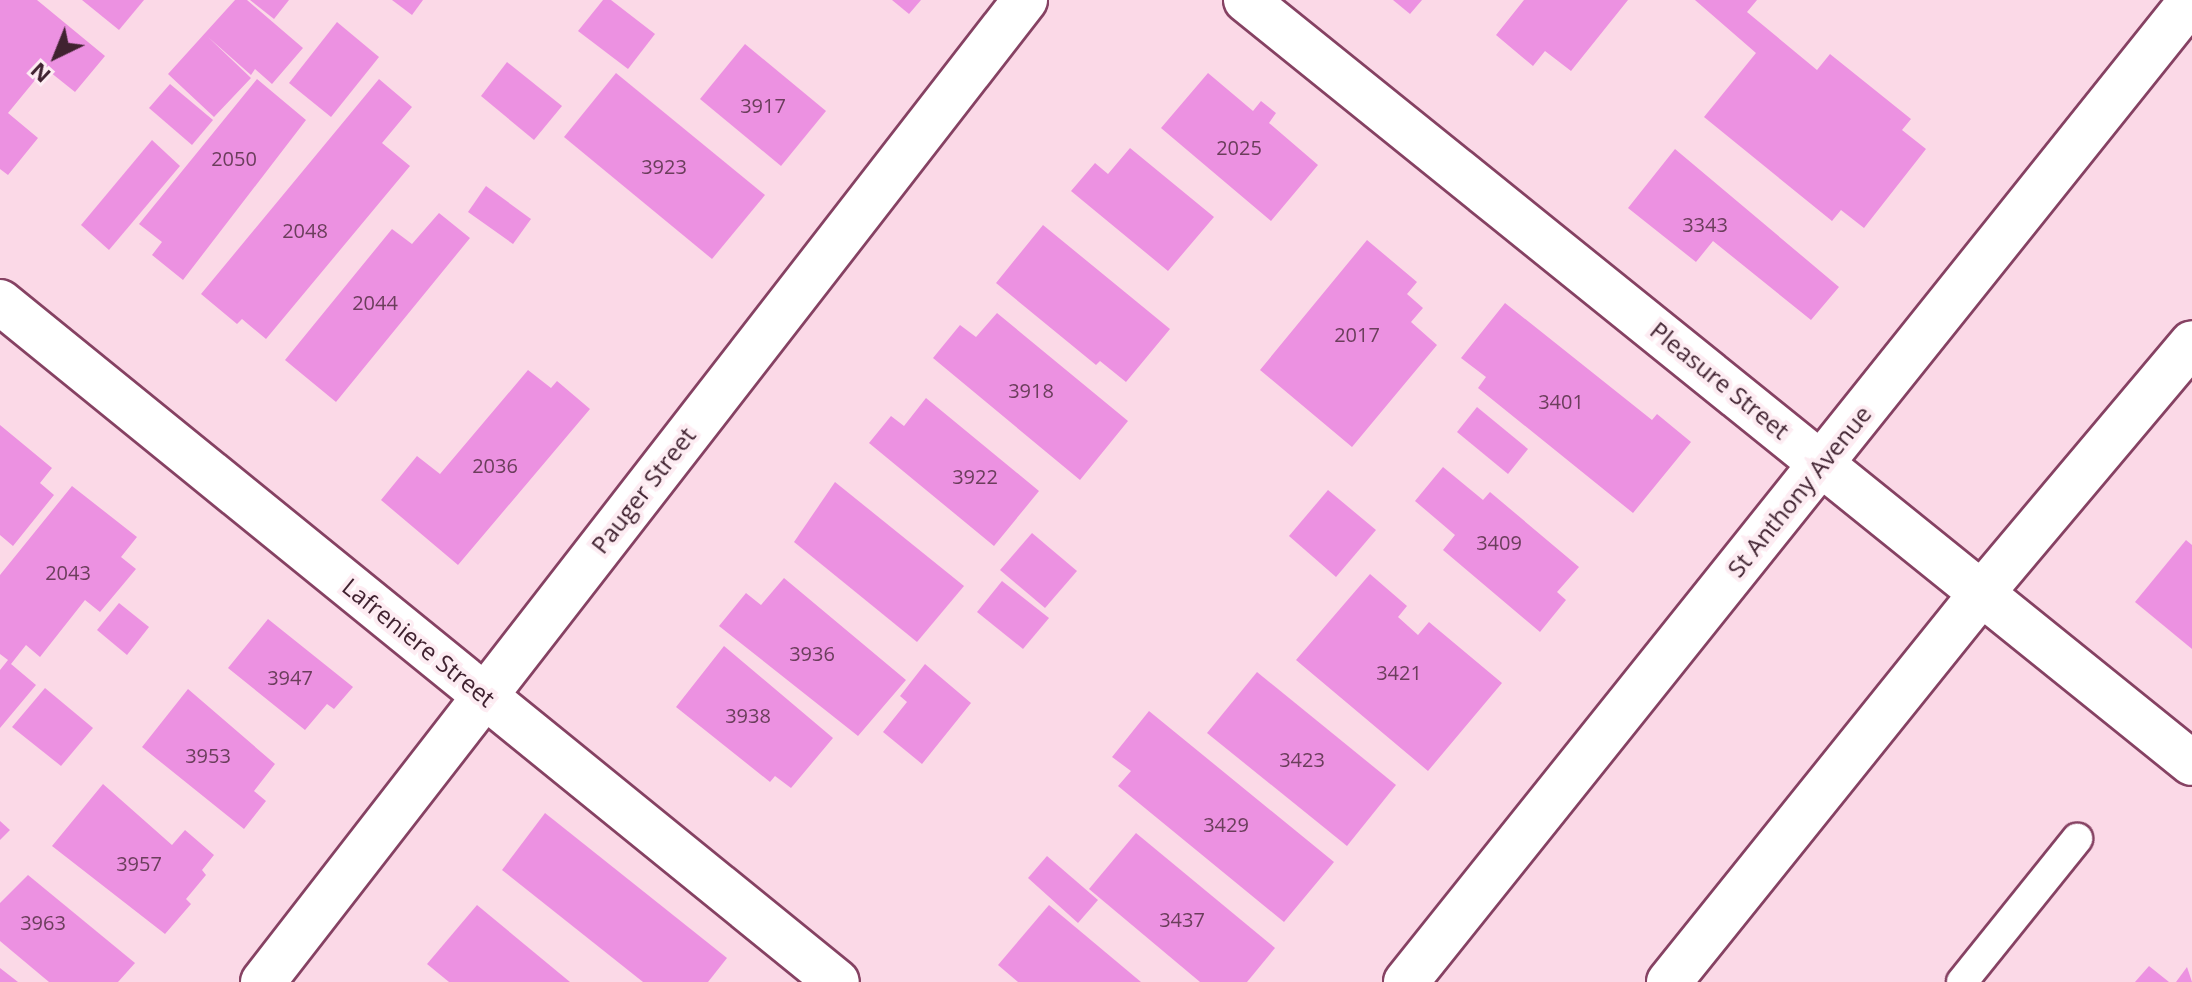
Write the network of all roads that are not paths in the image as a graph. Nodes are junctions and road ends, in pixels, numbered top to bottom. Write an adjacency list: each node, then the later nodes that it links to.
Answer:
1 (1025, 0): 8 (street, Pauger Street)
2 (1246, 0): 6 (street, Pleasure Street)
3 (2192, 0): 6 (street, St Anthony Avenue)
4 (0, 302): 8 (street, Lafreniere Street)
5 (2192, 343): 7 (street)
6 (1822, 462): 7 (street, Pleasure Street); 13 (street, St Anthony Avenue)
7 (1980, 595): 9 (street, Pleasure Street); 14 (street)
8 (483, 694): 11 (street, Pauger Street); 12 (street, Lafreniere Street)
9 (2192, 763)
10 (2077, 839): 15 (lane)
11 (263, 982)
12 (837, 982)
13 (1406, 982)
14 (1669, 982)
15 (1962, 982)

